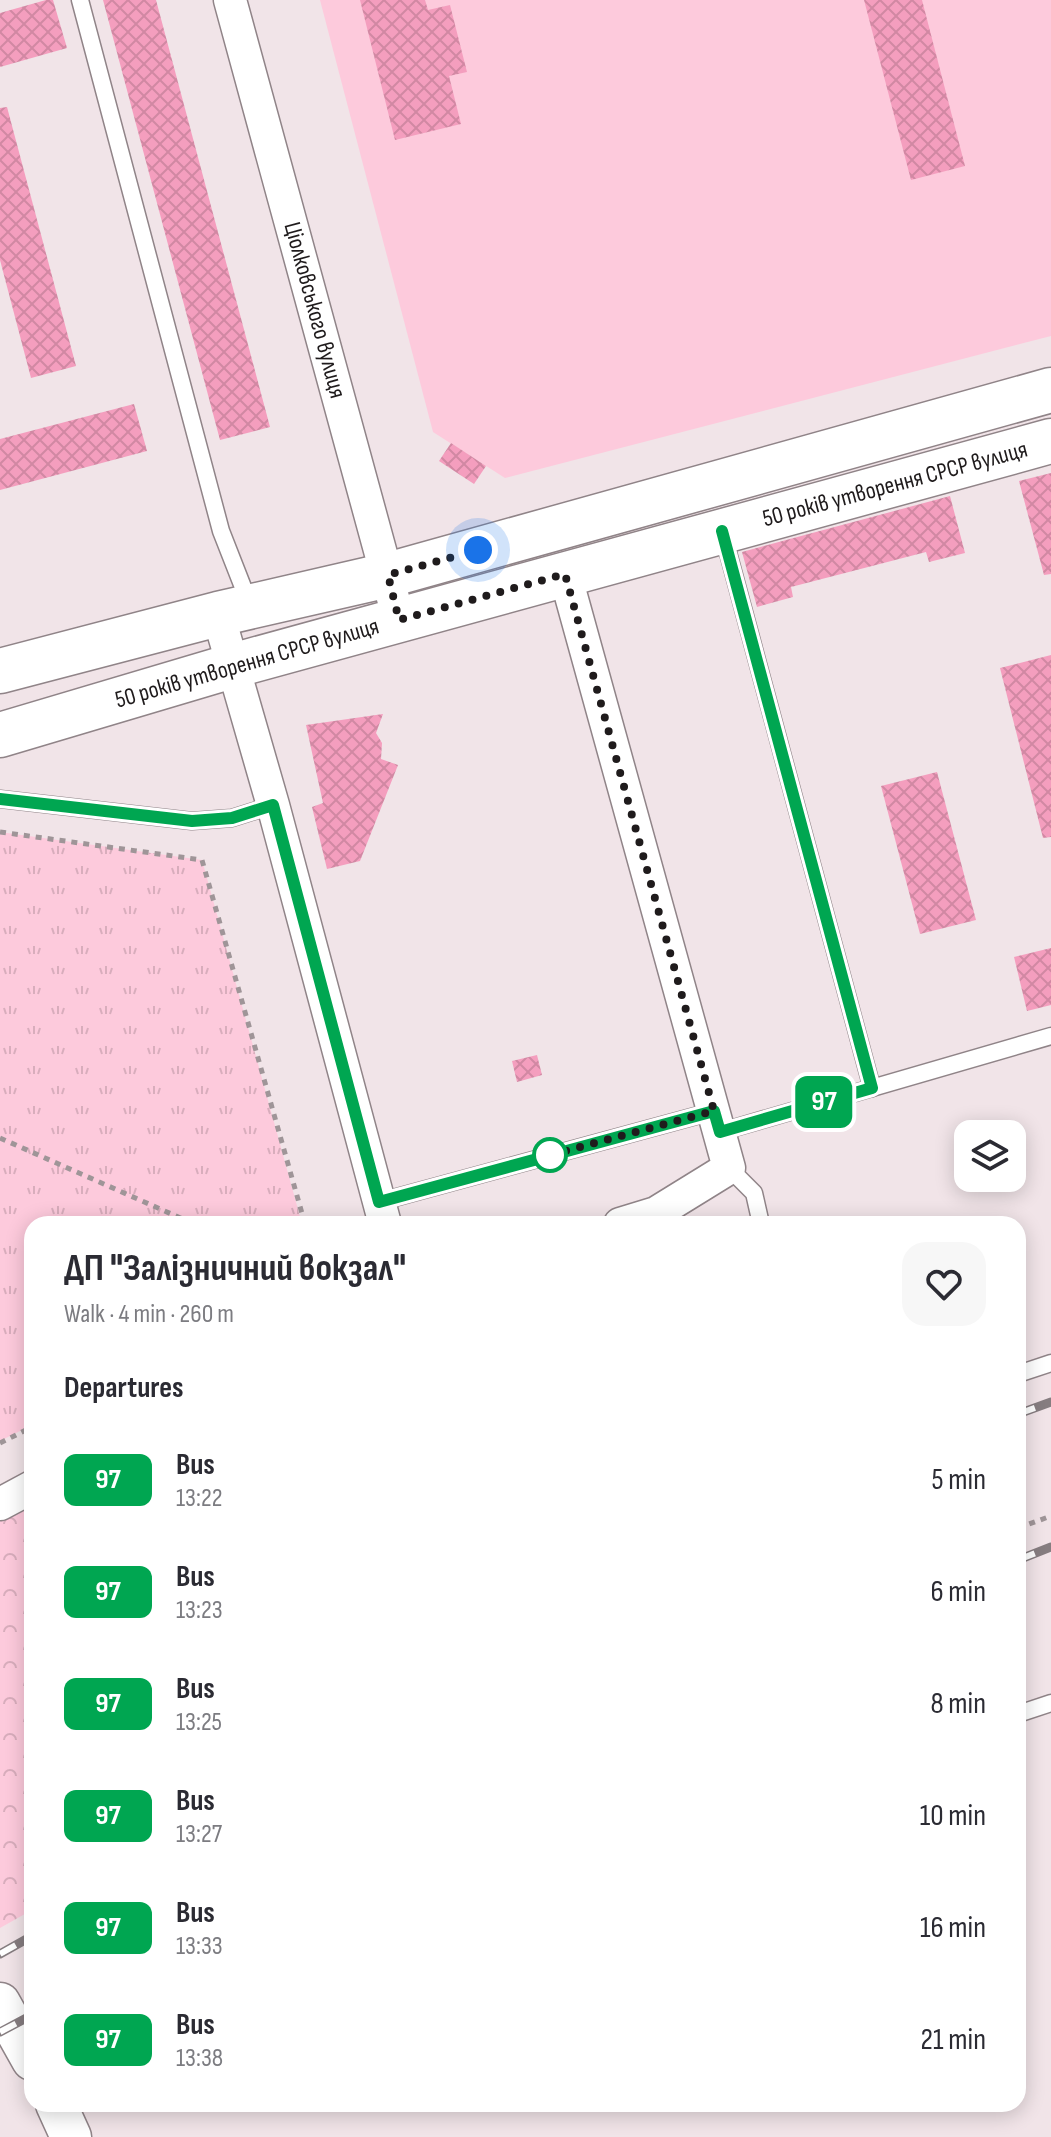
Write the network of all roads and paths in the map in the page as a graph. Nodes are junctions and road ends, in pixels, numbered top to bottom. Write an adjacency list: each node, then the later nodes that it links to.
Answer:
1 (80, 0): 8 (lane)
2 (230, 0): 7 (street, Ціолковського вулиця)
3 (1051, 390): 7 (main road, 50 років утворення СРСР вулиця)
4 (1051, 441): 5 (main road, 50 років утворення СРСР вулиця)
5 (722, 531): 6 (main road, 50 років утворення СРСР вулиця); 17 (lane)
6 (565, 574): 9 (main road, 50 років утворення СРСР вулиця); 18 (street)
7 (388, 575): 8 (main road, 50 років утворення СРСР вулиця); 9 (street, Ціолковського вулиця)
8 (234, 611): 10 (street); 11 (main road, 50 років утворення СРСР вулиця)
9 (399, 620): 10 (main road, 50 років утворення СРСР вулиця)
10 (232, 666): 12 (main road, 50 років утворення СРСР вулиця); 14 (street)
11 (0, 671)
12 (0, 735)
13 (0, 799): 14 (lane)
14 (273, 805): 21 (street)
15 (0, 832): 23 (path)
16 (1051, 1036): 17 (lane)
17 (872, 1088): 18 (lane)
18 (717, 1121): 20 (street); 21 (lane)
19 (0, 1138): 22 (path)
20 (729, 1168): 24 (street); 25 (lane)
21 (382, 1213)
22 (176, 1216)
23 (303, 1216)
24 (646, 1216)
25 (759, 1216)
26 (1051, 1363): 27 (lane)
27 (1026, 1371)
28 (24, 1431): 29 (path)
29 (0, 1443)
30 (24, 1491): 31 (street)
31 (0, 1504)
32 (1051, 1516): 33 (path)
33 (1026, 1525)
34 (1051, 1703): 35 (lane)
35 (1026, 1711)
36 (0, 2003): 37 (street)
37 (24, 2046)
38 (60, 2112): 39 (street)
39 (71, 2137)

